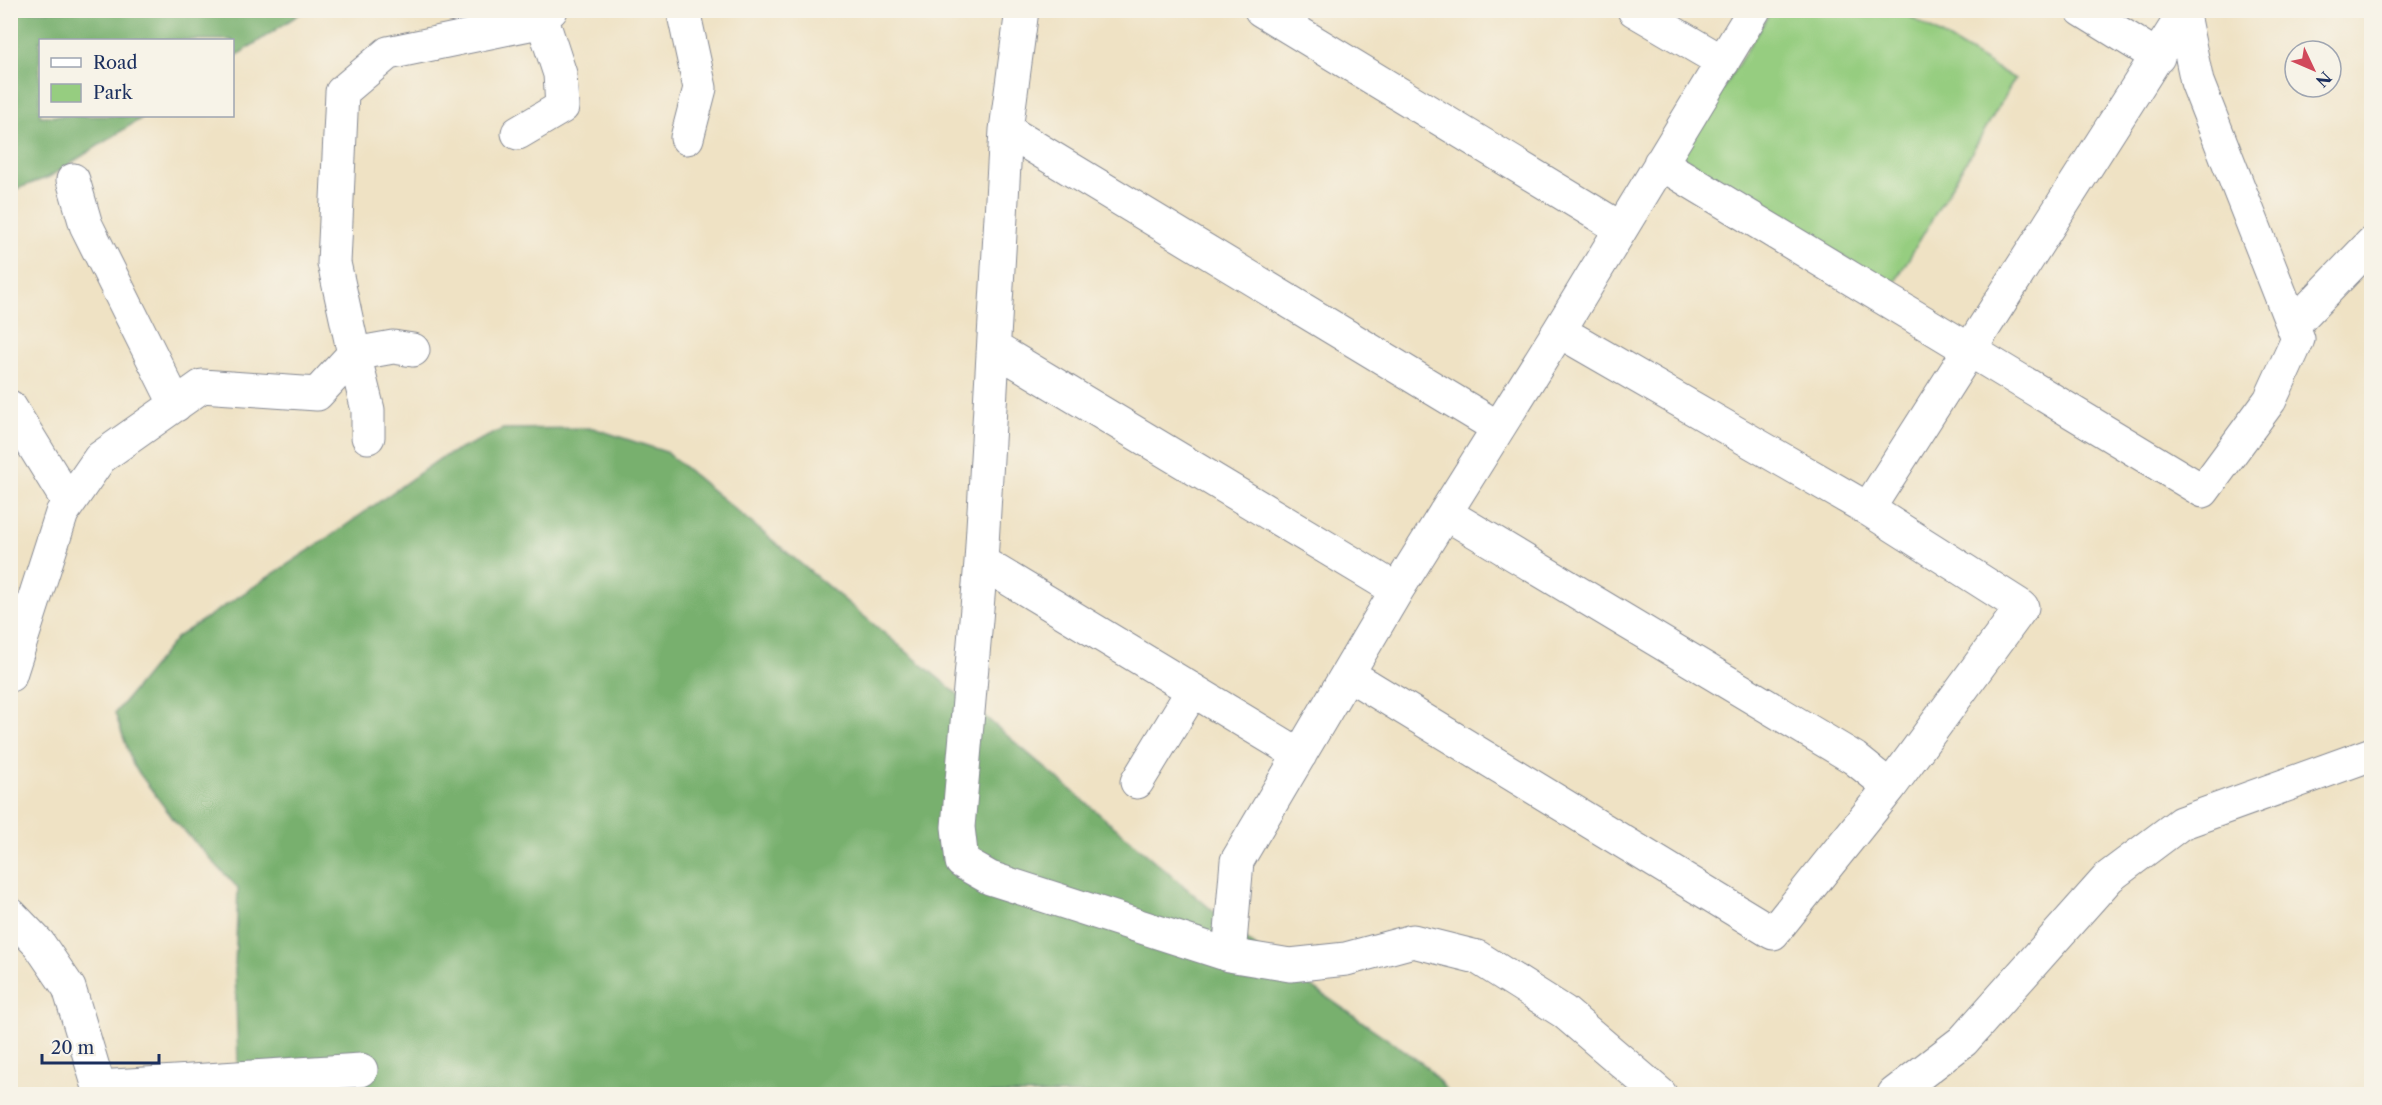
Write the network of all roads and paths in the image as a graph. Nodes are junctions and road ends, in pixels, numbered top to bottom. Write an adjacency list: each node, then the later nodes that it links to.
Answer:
1 (682, 10): 13 (street)
2 (1022, 10): 11 (street)
3 (1262, 10): 16 (street)
4 (1634, 10): 10 (street)
5 (1754, 10): 10 (street)
6 (2082, 10): 9 (street)
7 (546, 14): 12 (street); 23 (street)
8 (2182, 14): 9 (street); 18 (street)
9 (2158, 57): 22 (street)
10 (1723, 62): 14 (street)
11 (1006, 130): 20 (street); 26 (street)
12 (518, 133)
13 (687, 138)
14 (1660, 163): 16 (street); 22 (street)
15 (73, 180): 24 (street)
16 (1620, 228): 19 (street)
17 (2372, 243): 18 (street)
18 (2293, 325): 22 (street)
19 (1559, 331): 26 (street); 29 (street)
20 (994, 348): 31 (street); 32 (street)
21 (413, 350): 23 (street)
22 (1971, 351): 29 (street)
23 (354, 354): 24 (street); 27 (street)
24 (176, 405): 28 (street)
25 (10, 406): 28 (street)
26 (1497, 427): 30 (street)
27 (368, 437)
28 (69, 503): 33 (street)
29 (1868, 509): 40 (street)
30 (1444, 513): 32 (street); 40 (street)
31 (981, 562): 36 (street); 42 (street)
32 (1397, 590): 34 (street)
33 (21, 603): 35 (street)
34 (1348, 674): 38 (street); 40 (street)
35 (10, 675)
36 (1193, 690): 38 (street); 39 (street)
37 (2372, 754): 46 (street)
38 (1300, 755): 42 (street)
39 (1137, 782)
40 (1890, 787)
41 (10, 914): 44 (street)
42 (1228, 955): 45 (street)
43 (361, 1070): 44 (street)
44 (100, 1091)
45 (1660, 1095)
46 (1894, 1095)

